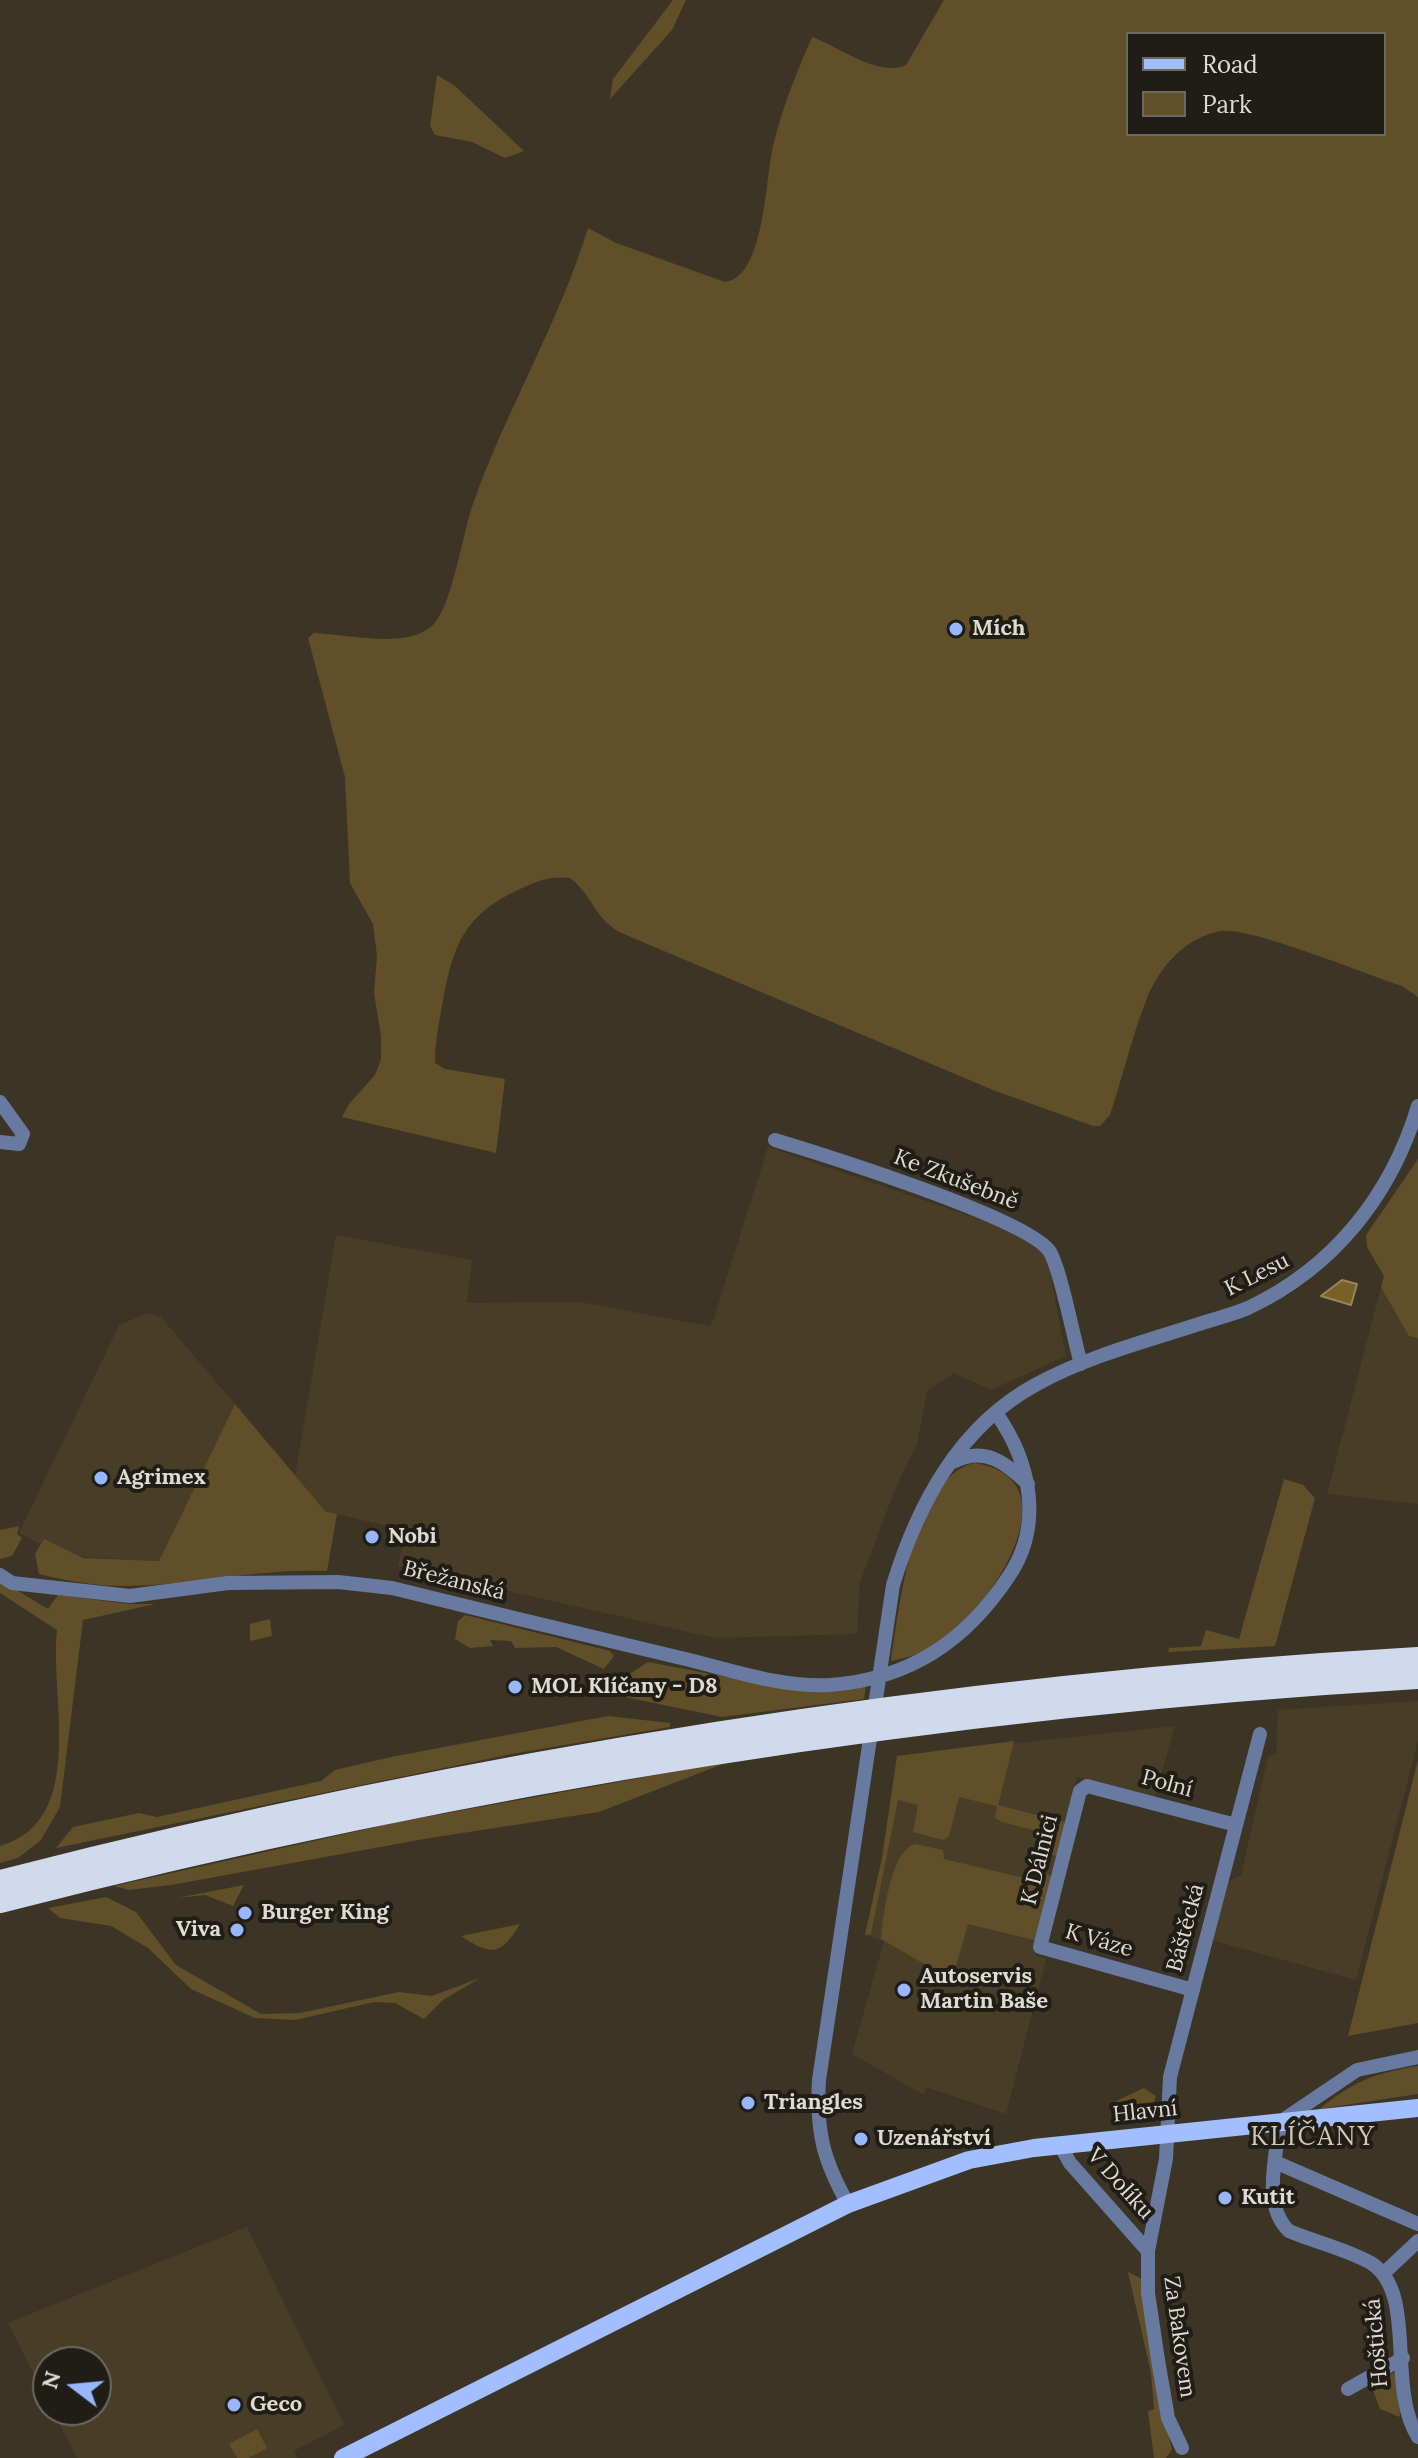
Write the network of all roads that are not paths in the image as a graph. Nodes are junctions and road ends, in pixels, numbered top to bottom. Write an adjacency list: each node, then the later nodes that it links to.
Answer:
1 (0, 1102): 4 (street)
2 (1418, 1106): 5 (street, K Lesu)
3 (775, 1140): 5 (street, Ke Zkušebně)
4 (0, 1142)
5 (1081, 1364): 6 (street, K Lesu)
6 (996, 1413): 7 (street); 8 (street, Břežanská)
7 (949, 1464): 8 (street); 25 (street)
8 (1029, 1485): 9 (street, Břežanská)
9 (6, 1579)
10 (1418, 1658): 15 (highway)
11 (1418, 1678): 16 (highway)
12 (1260, 1734): 14 (street, Báštěcká)
13 (1087, 1786): 14 (street, Polní); 17 (street, K Dálnici)
14 (1236, 1825): 18 (street, Báštěcká)
15 (0, 1881)
16 (0, 1902)
17 (1040, 1947): 18 (street, K Váze)
18 (1193, 1990): 22 (street, Báštěcká)
19 (1418, 2057): 21 (street)
20 (1418, 2108): 21 (main road, Hlavní)
21 (1280, 2122): 22 (main road, Hlavní); 24 (street, Hoštická)
22 (1166, 2134): 23 (main road, Hlavní); 28 (street, Za Bakovem)
23 (1060, 2145): 25 (main road, Hlavní); 28 (street, V Dolíku)
24 (1275, 2162): 26 (street); 29 (street, Hoštická)
25 (848, 2204): 34 (main road, Hlavní)
26 (1418, 2224)
27 (1418, 2241): 29 (street)
28 (1148, 2251): 33 (street, Za Bakovem)
29 (1384, 2273): 30 (street, Hoštická)
30 (1403, 2358): 31 (street); 32 (street, Hoštická)
31 (1348, 2389)
32 (1418, 2437)
33 (1182, 2448)
34 (343, 2458)

